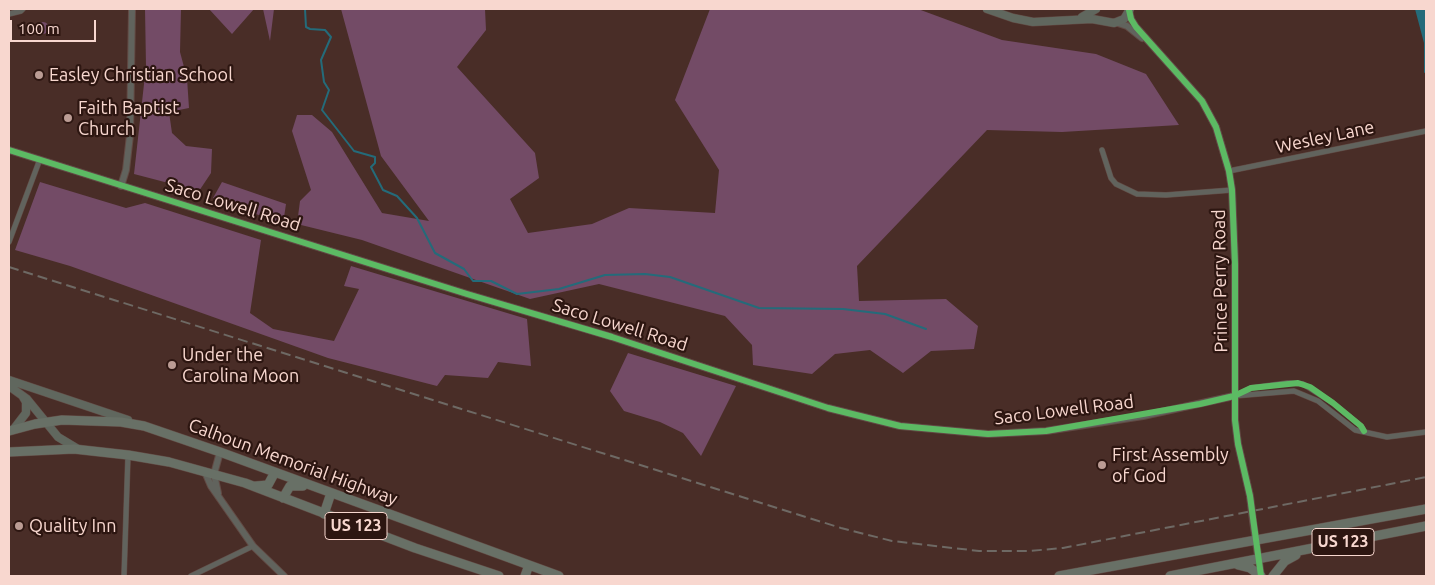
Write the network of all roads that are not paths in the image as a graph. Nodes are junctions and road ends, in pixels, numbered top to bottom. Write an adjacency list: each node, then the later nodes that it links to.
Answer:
1 (23, 9): 6 (street)
2 (132, 9): 16 (street)
3 (986, 9): 7 (main road)
4 (1097, 9): 7 (main road); 8 (main road)
5 (1129, 9): 9 (main road); 10 (street, Prince Perry Road)
6 (9, 14)
7 (1071, 21): 8 (main road)
8 (1107, 22): 9 (main road)
9 (1118, 23): 10 (street, Prince Perry Road)
10 (1151, 45): 15 (street, Prince Perry Road)
11 (1426, 131): 15 (street, Wesley Lane)
12 (9, 150): 14 (street, Saco Lowell Road)
13 (1102, 150): 17 (street)
14 (40, 159): 16 (street, Saco Lowell Road); 18 (street)
15 (1229, 171): 17 (street, Prince Perry Road)
16 (121, 186): 22 (street, Saco Lowell Road)
17 (1232, 190): 22 (street, Prince Perry Road)
18 (9, 242)
19 (9, 380): 24 (main road)
20 (9, 386): 21 (main road)
21 (19, 391): 23 (main road); 25 (main road)
22 (1234, 396): 26 (street); 26 (street); 41 (street, Prince Perry Road, bridge)
23 (45, 422): 24 (highway, Calhoun Memorial Highway / US 123); 25 (highway, Calhoun Memorial Highway / US 123); 28 (main road)
24 (144, 426): 30 (highway, Calhoun Memorial Highway / US 123)
25 (11, 430)
26 (1364, 431): 27 (street)
27 (1426, 432)
28 (79, 450): 29 (highway, Calhoun Memorial Highway / US 123); 31 (highway, Calhoun Memorial Highway / US 123)
29 (9, 452)
30 (220, 452): 32 (highway, Calhoun Memorial Highway / US 123); 33 (street)
31 (128, 455): 33 (highway, Calhoun Memorial Highway / US 123); 47 (street)
32 (275, 472): 34 (highway); 35 (highway, Calhoun Memorial Highway / US 123)
33 (209, 473): 34 (highway, Calhoun Memorial Highway / US 123); 42 (street)
34 (250, 486): 37 (highway, Calhoun Memorial Highway / US 123)
35 (314, 486): 36 (highway, Calhoun Memorial Highway / US 123); 37 (highway)
36 (331, 492): 39 (highway); 46 (highway, Calhoun Memorial Highway / US 123)
37 (283, 498): 39 (highway, Calhoun Memorial Highway / US 123)
38 (1426, 508): 41 (highway, US 123)
39 (324, 514): 50 (highway, Calhoun Memorial Highway / US 123)
40 (1426, 526): 43 (highway, US 123)
41 (1257, 540): 44 (street, Prince Perry Road); 53 (highway, US 123)
42 (254, 546): 48 (street); 49 (street)
43 (1308, 549): 44 (highway, US 123); 56 (highway)
44 (1259, 559): 45 (highway, US 123); 55 (street, Prince Perry Road)
45 (1235, 564): 54 (highway, US 123); 55 (highway)
46 (529, 566): 51 (highway); 52 (highway, Calhoun Memorial Highway / US 123)
47 (124, 576)
48 (191, 576)
49 (284, 576)
50 (499, 576)
51 (525, 576)
52 (559, 576)
53 (1059, 576)
54 (1170, 576)
55 (1261, 576)
56 (1273, 576)

